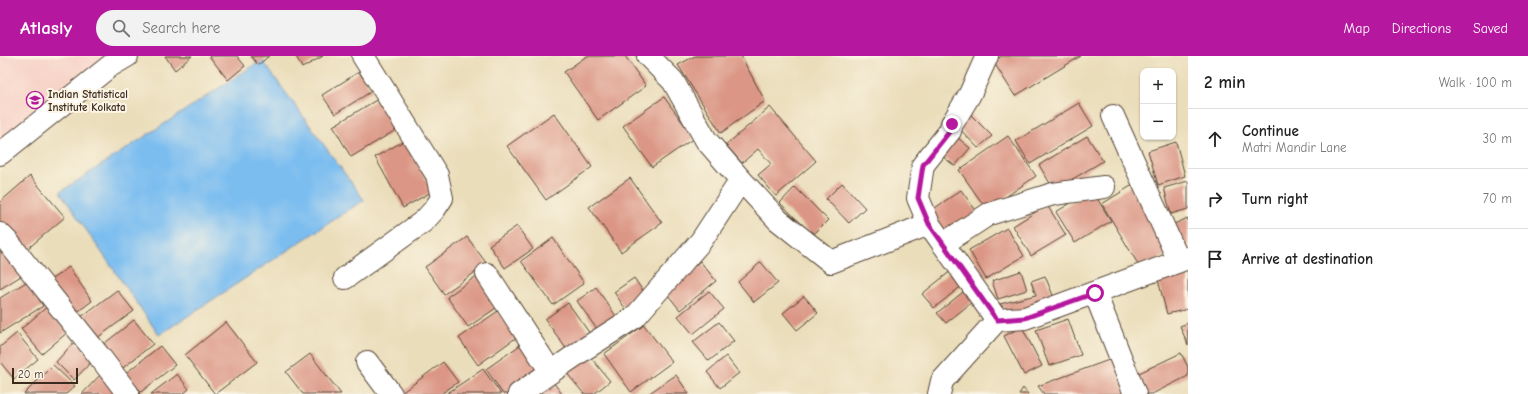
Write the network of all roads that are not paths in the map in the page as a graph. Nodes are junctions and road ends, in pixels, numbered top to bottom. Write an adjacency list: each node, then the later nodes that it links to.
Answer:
1 (127, 56): 6 (street)
2 (364, 56): 14 (street)
3 (987, 56): 9 (street)
4 (653, 57): 7 (street)
5 (1112, 116): 12 (street)
6 (0, 154)
7 (741, 180): 9 (street); 18 (street)
8 (1104, 187): 11 (street)
9 (929, 224): 11 (street)
10 (0, 234): 19 (street)
11 (943, 244): 16 (street)
12 (1184, 259): 15 (street)
13 (487, 274): 18 (street)
14 (345, 278)
15 (1095, 293): 16 (street); 23 (street)
16 (997, 320): 22 (street)
17 (367, 362): 20 (street)
18 (551, 372): 21 (street)
19 (128, 394)
20 (391, 394)
21 (519, 394)
22 (939, 394)
23 (1136, 394)

